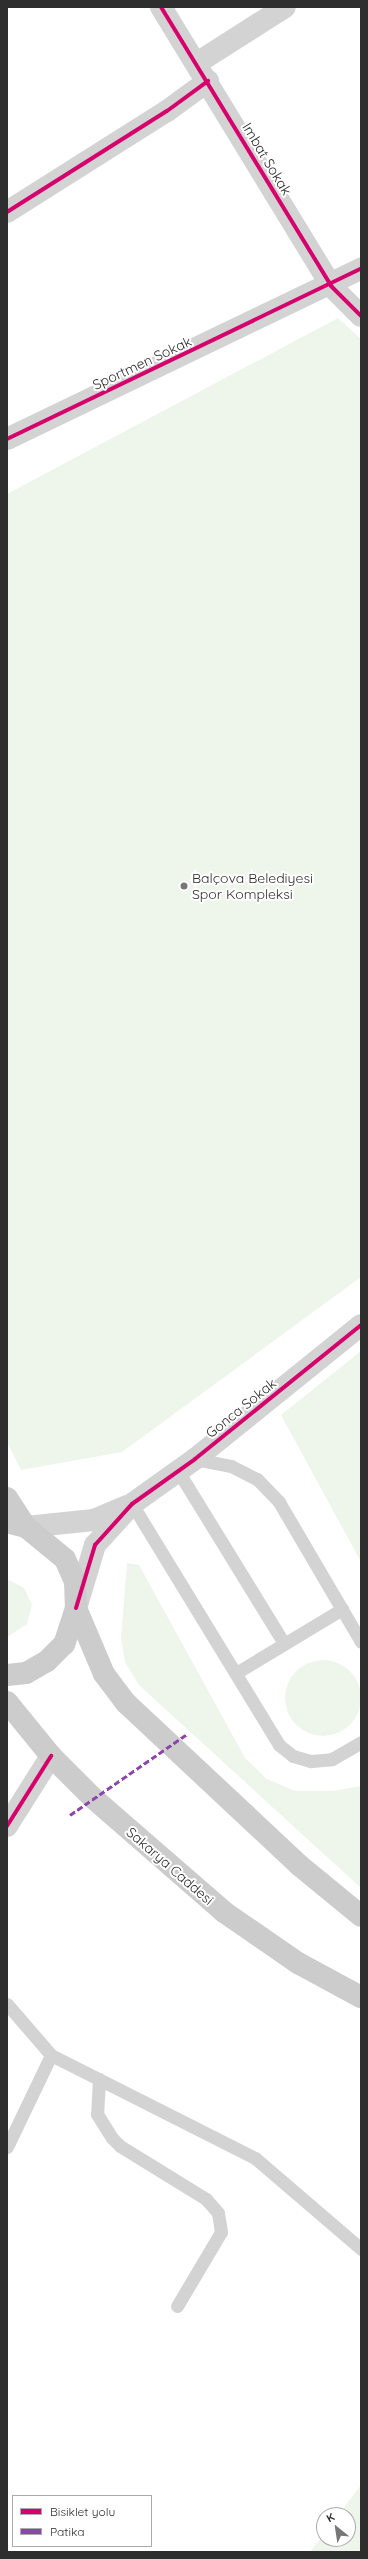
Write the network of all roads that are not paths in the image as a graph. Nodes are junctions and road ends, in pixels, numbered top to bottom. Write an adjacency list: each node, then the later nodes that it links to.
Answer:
1 (161, 7): 3 (street, Imbat Sokak)
2 (285, 7): 3 (street)
3 (202, 72): 4 (street); 6 (street, Imbat Sokak)
4 (7, 212)
5 (361, 269): 6 (street, Sportmen Sokak)
6 (331, 286): 7 (street, Imbat Sokak); 8 (street, Sportmen Sokak)
7 (361, 316)
8 (7, 439)
9 (361, 1325): 10 (street, Gonca Sokak)
10 (186, 1465): 12 (street, Gonca Sokak); 15 (lane); 17 (lane)
11 (7, 1498): 13 (main road)
12 (132, 1504): 13 (street); 14 (street); 18 (lane)
13 (16, 1524): 14 (main road)
14 (76, 1608): 19 (main road); 24 (main road)
15 (342, 1610): 16 (lane); 17 (lane)
16 (361, 1642)
17 (284, 1643): 18 (lane)
18 (236, 1673): 21 (lane)
19 (7, 1675)
20 (7, 1702): 22 (main road, Sakarya Caddesi)
21 (361, 1742)
22 (51, 1756): 23 (street); 25 (main road, Sakarya Caddesi)
23 (7, 1826)
24 (361, 1916)
25 (361, 1997)
26 (7, 2004): 27 (lane)
27 (51, 2055): 28 (lane); 29 (lane)
28 (99, 2079): 30 (lane); 31 (lane)
29 (7, 2146)
30 (361, 2249)
31 (177, 2306)

